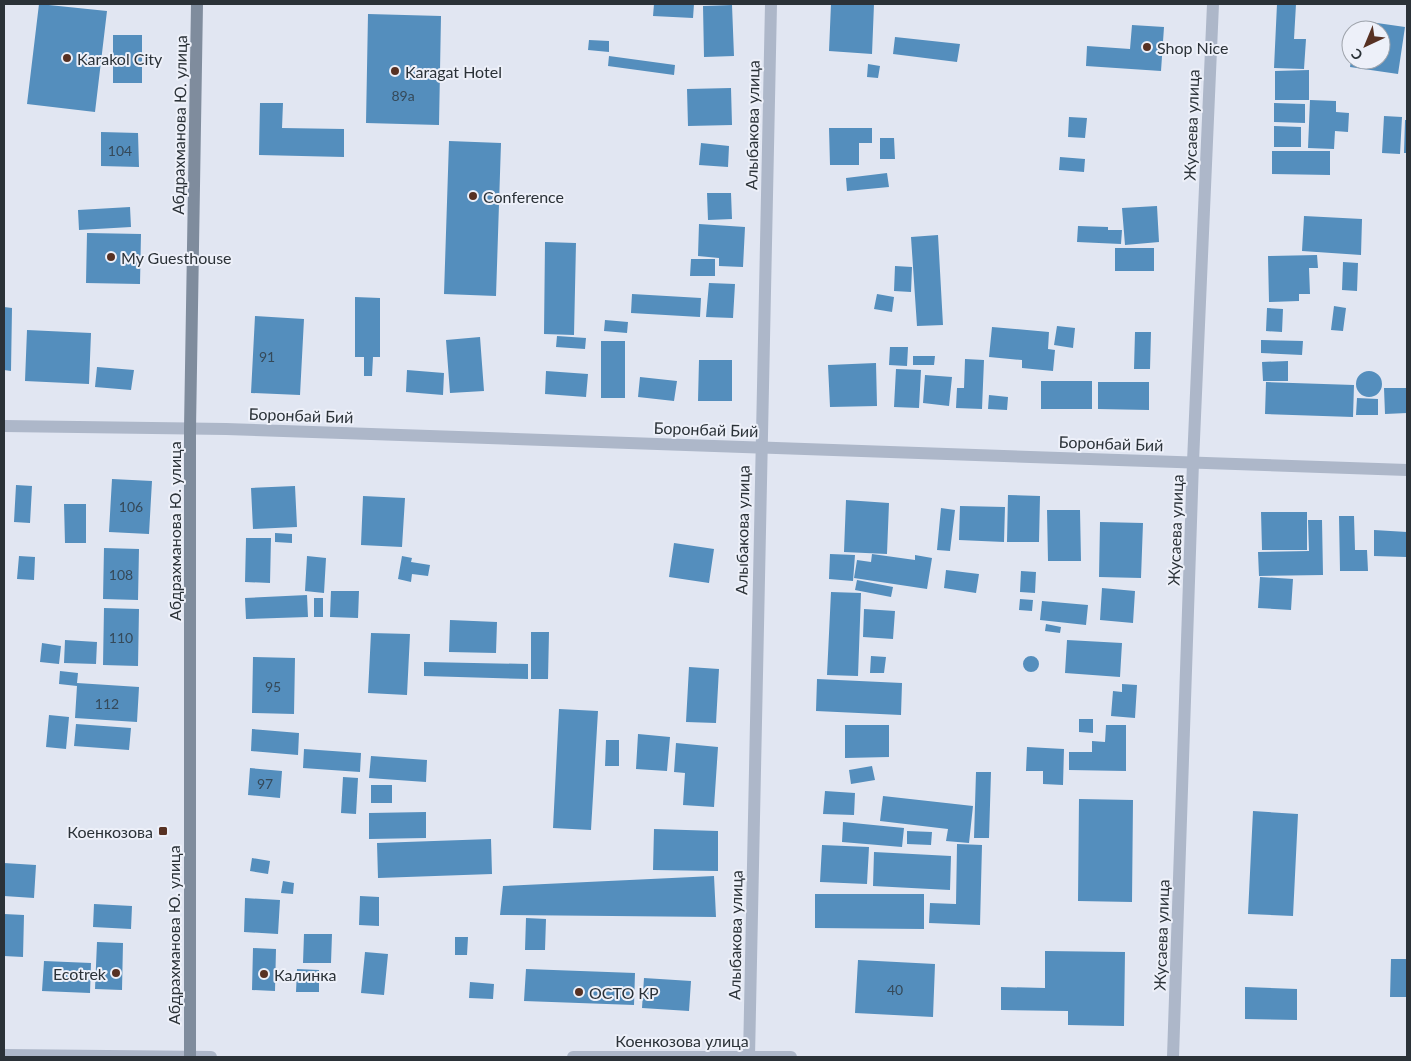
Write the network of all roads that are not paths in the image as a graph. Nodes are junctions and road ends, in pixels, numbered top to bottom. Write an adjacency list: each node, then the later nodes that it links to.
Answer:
1 (196, 4): 5 (main road, Абдрахманова Ю. улица)
2 (771, 4): 6 (street, Алыбакова улица)
3 (1213, 4): 7 (street, Жусаева улица)
4 (4, 426): 5 (street, Боронбай Бий)
5 (190, 429): 6 (street, Боронбай Бий); 10 (main road, Абдрахманова Ю. улица)
6 (760, 448): 7 (street, Боронбай Бий); 11 (street, Алыбакова улица)
7 (1193, 462): 8 (street, Боронбай Бий); 15 (street, Жусаева улица)
8 (1407, 470)
9 (4, 1055): 10 (street)
10 (190, 1056): 12 (street)
11 (749, 1056): 13 (street, Коенкозова улица); 14 (street, Коенкозова улица)
12 (211, 1057)
13 (574, 1057)
14 (791, 1057)
15 (1173, 1057)

